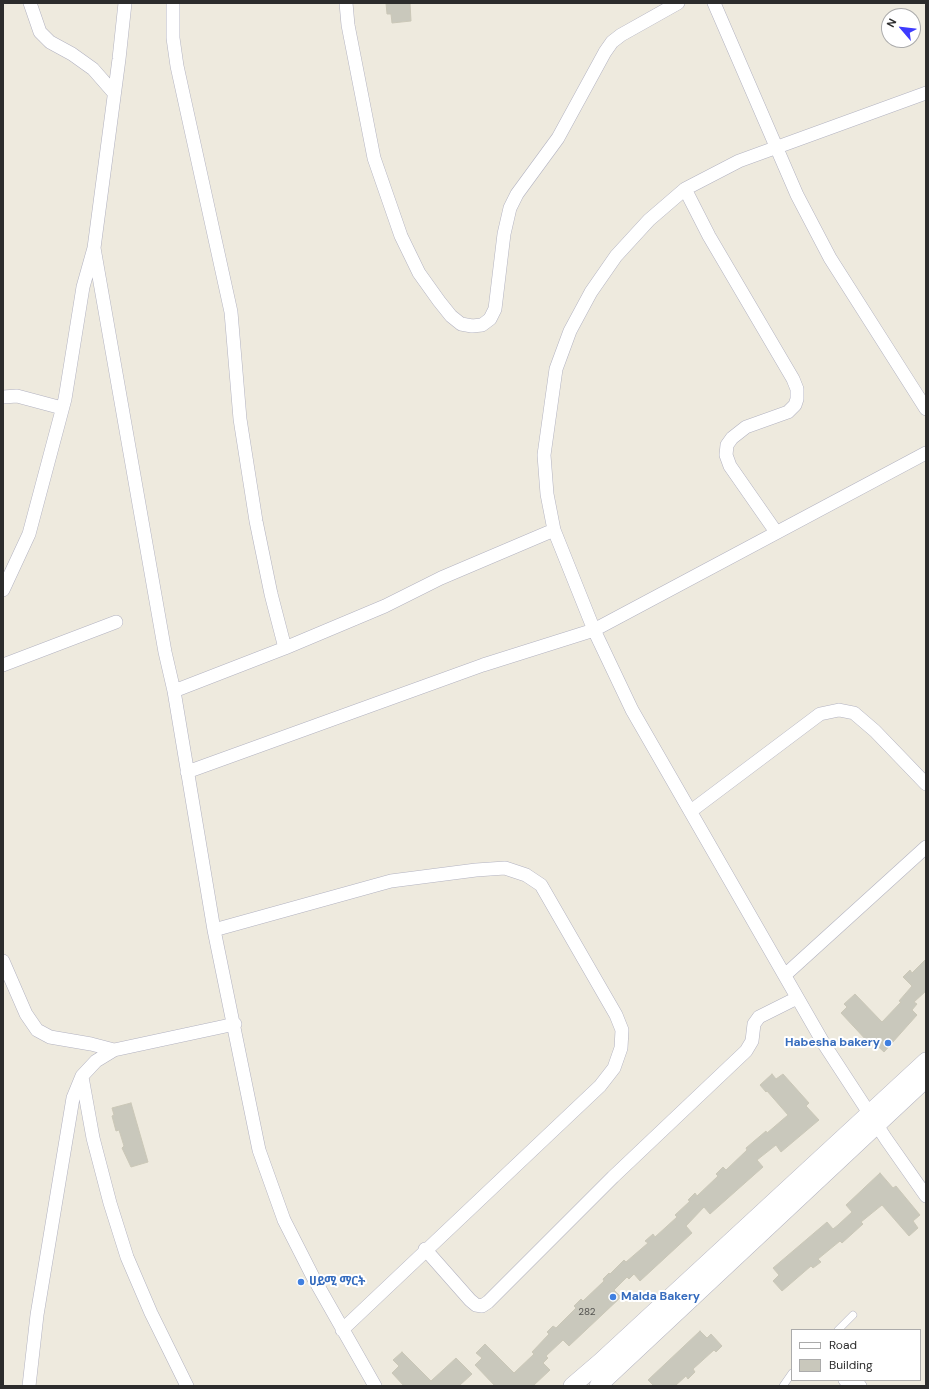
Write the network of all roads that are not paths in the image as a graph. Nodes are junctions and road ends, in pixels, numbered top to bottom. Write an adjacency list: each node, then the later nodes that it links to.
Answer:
1 (30, 3): 7 (street)
2 (125, 3): 7 (street)
3 (173, 3): 21 (street)
4 (346, 3): 5 (street)
5 (678, 3)
6 (714, 3): 9 (street)
7 (114, 92): 11 (street)
8 (926, 93): 9 (street)
9 (776, 146): 10 (street); 14 (street)
10 (684, 189): 16 (street); 17 (street)
11 (94, 248): 13 (street); 23 (street)
12 (3, 397): 13 (street)
13 (62, 408): 18 (street)
14 (926, 409)
15 (926, 453): 17 (street)
16 (554, 530): 20 (street); 21 (street)
17 (776, 532): 20 (street)
18 (3, 590)
19 (116, 622): 22 (street)
20 (594, 630): 24 (street); 26 (street)
21 (285, 648): 23 (street)
22 (3, 665)
23 (174, 691): 24 (street)
24 (187, 772): 28 (street)
25 (926, 784): 26 (street)
26 (691, 811): 30 (street)
27 (926, 847): 30 (street)
28 (214, 930): 32 (street); 39 (street)
29 (3, 961): 33 (street)
30 (785, 975): 31 (street)
31 (797, 998): 37 (street); 39 (street)
32 (235, 1024): 33 (street); 42 (street)
33 (114, 1050): 35 (street)
34 (926, 1062): 37 (street)
35 (82, 1076): 45 (street); 46 (street)
36 (926, 1079): 37 (street)
37 (873, 1119): 38 (street); 48 (street); 49 (street)
38 (926, 1196)
39 (425, 1250): 42 (street)
40 (853, 1315): 41 (lane)
41 (839, 1329)
42 (342, 1330): 47 (street)
43 (791, 1374): 50 (lane)
44 (848, 1381): 51 (street)
45 (29, 1386)
46 (187, 1386)
47 (375, 1386)
48 (572, 1386)
49 (598, 1386)
50 (783, 1386)
51 (860, 1386)

